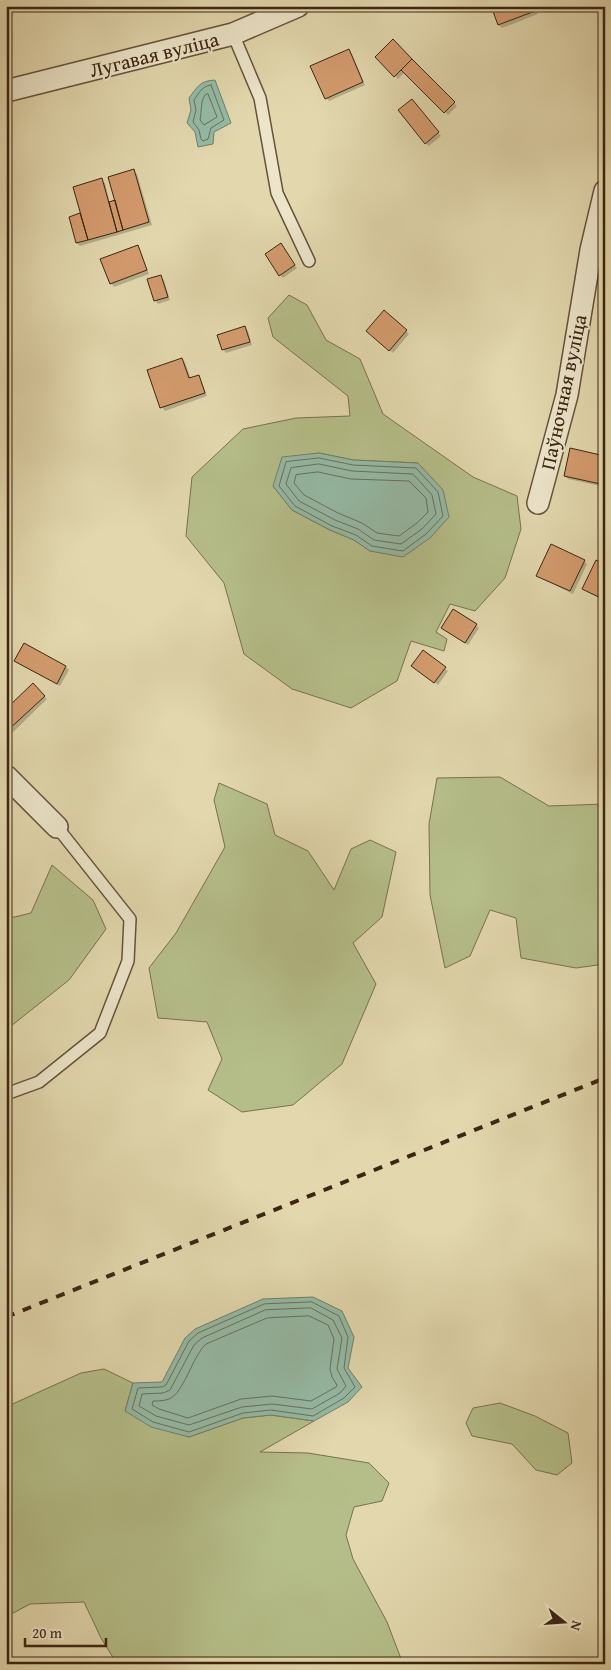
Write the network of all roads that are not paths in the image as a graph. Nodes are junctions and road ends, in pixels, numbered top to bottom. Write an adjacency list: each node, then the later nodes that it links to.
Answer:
1 (298, 6): 2 (street, Лугавая вуліца)
2 (232, 34): 3 (street, Лугавая вуліца); 5 (lane)
3 (6, 91)
4 (605, 191): 6 (street, Паўночная вуліца)
5 (309, 260)
6 (538, 503)
7 (6, 776): 8 (street)
8 (58, 827): 9 (lane)
9 (6, 1094)

